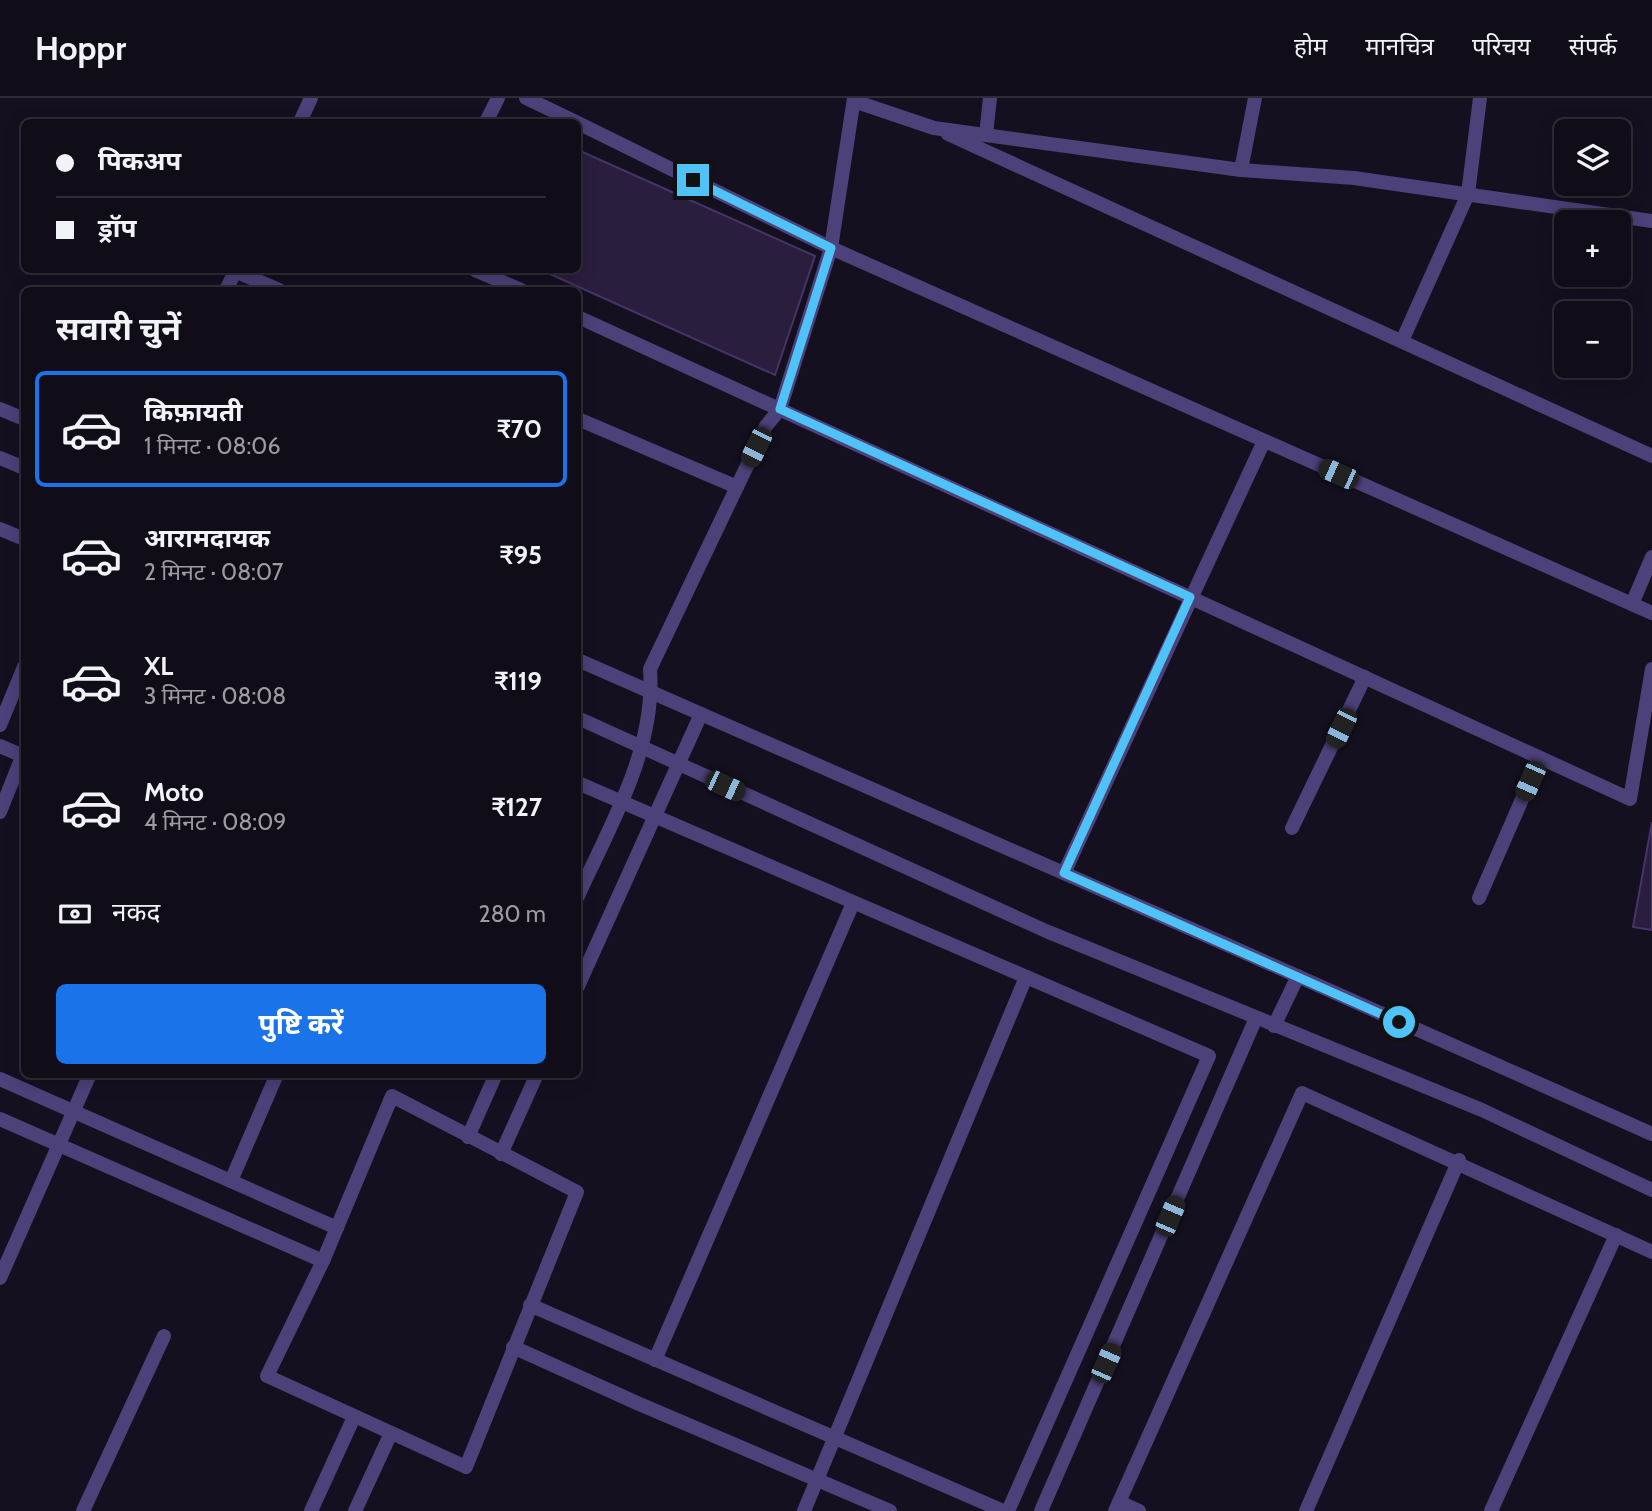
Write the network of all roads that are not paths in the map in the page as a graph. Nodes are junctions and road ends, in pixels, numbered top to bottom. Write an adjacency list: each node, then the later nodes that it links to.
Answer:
1 (311, 98): 8 (street)
2 (498, 98): 9 (street)
3 (526, 98): 10 (street)
4 (990, 98): 13 (street)
5 (1255, 98): 14 (street)
6 (1480, 98): 15 (street)
7 (854, 99): 12 (street); 17 (street)
8 (301, 119)
9 (488, 119)
10 (569, 119)
11 (581, 125): 17 (street)
12 (934, 128): 13 (street); 23 (street)
13 (986, 135): 14 (street)
14 (1241, 170): 15 (street)
15 (1468, 194): 16 (street); 23 (street)
16 (1652, 221)
17 (831, 248): 25 (street); 28 (street)
18 (242, 273): 20 (street)
19 (482, 273): 21 (street)
20 (272, 287)
21 (514, 287)
22 (581, 318): 25 (street)
23 (1402, 341): 29 (street)
24 (0, 409): 26 (street)
25 (780, 409): 32 (street); 36 (street)
26 (21, 418)
27 (581, 420): 32 (street)
28 (1264, 441): 36 (street); 37 (street)
29 (1652, 456)
30 (0, 458): 31 (street)
31 (21, 467)
32 (737, 487): 43 (street)
33 (0, 529): 34 (street)
34 (21, 538)
35 (1652, 557): 37 (street)
36 (1190, 597): 42 (street); 58 (street)
37 (1632, 604): 38 (street)
38 (1652, 613)
39 (581, 661): 43 (street)
40 (1652, 669): 50 (street)
41 (21, 674): 46 (street)
42 (1365, 677): 50 (street); 57 (street)
43 (652, 692): 44 (street); 48 (street)
44 (701, 714): 52 (street); 58 (street)
45 (581, 719): 48 (street)
46 (0, 725)
47 (0, 746): 49 (street)
48 (642, 748): 52 (street); 54 (street)
49 (21, 753)
50 (1540, 758): 60 (street)
51 (21, 761): 55 (street)
52 (678, 765): 56 (street); 65 (street)
53 (581, 784): 54 (street)
54 (621, 801): 56 (street); 59 (street)
55 (0, 813)
56 (655, 817): 61 (street); 64 (street)
57 (1292, 828)
58 (1064, 873): 62 (street)
59 (581, 889)
60 (1479, 898)
61 (853, 903): 63 (street); 89 (street)
62 (1298, 976): 66 (street); 74 (street)
63 (1026, 977): 92 (street); 101 (street)
64 (581, 979)
65 (1256, 1018): 66 (street); 102 (street)
66 (1274, 1026): 80 (street)
67 (88, 1078): 72 (street)
68 (275, 1078): 79 (street)
69 (494, 1078): 75 (street)
70 (535, 1078): 77 (street)
71 (0, 1079): 72 (street)
72 (74, 1111): 76 (street); 79 (street)
73 (0, 1119): 76 (street)
74 (1652, 1135)
75 (468, 1137): 77 (street); 81 (street)
76 (59, 1146): 84 (street); 85 (street)
77 (501, 1154): 86 (street)
78 (1459, 1162): 82 (street); 94 (street); 104 (street)
79 (231, 1181): 81 (street)
80 (1652, 1190)
81 (337, 1228): 84 (street)
82 (1616, 1235): 83 (street); 105 (street)
83 (1652, 1252)
84 (323, 1261): 90 (street)
85 (0, 1278)
86 (530, 1305): 88 (street); 89 (street)
87 (164, 1336): 95 (street)
88 (513, 1346): 91 (street); 93 (street)
89 (655, 1360): 92 (street)
90 (354, 1417): 91 (street); 96 (street)
91 (391, 1433): 97 (street)
92 (835, 1438): 93 (street); 100 (street)
93 (818, 1479): 98 (street); 99 (street)
94 (1117, 1506): 103 (street)
95 (83, 1511)
96 (311, 1511)
97 (355, 1511)
98 (804, 1511)
99 (890, 1511)
100 (1003, 1511)
101 (1009, 1511)
102 (1041, 1511)
103 (1139, 1511)
104 (1306, 1511)
105 (1492, 1511)

